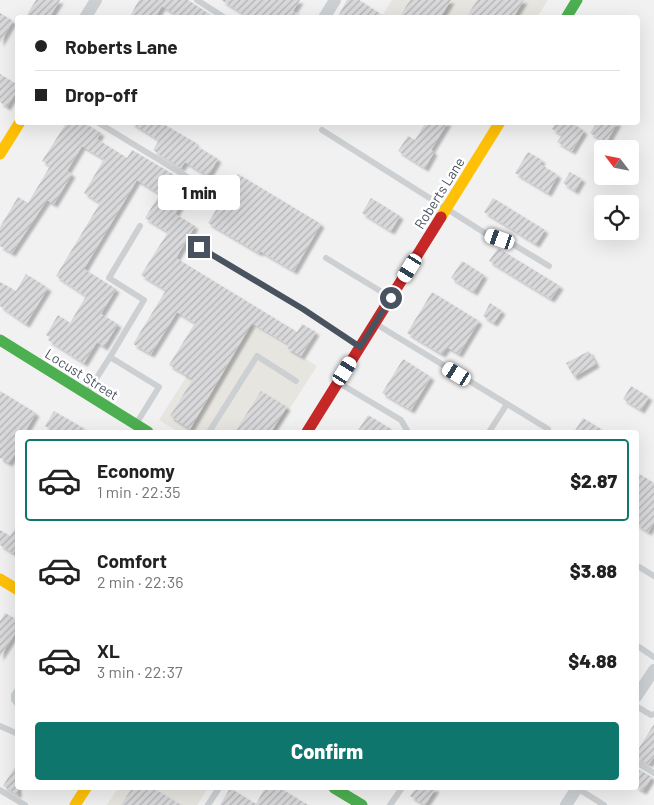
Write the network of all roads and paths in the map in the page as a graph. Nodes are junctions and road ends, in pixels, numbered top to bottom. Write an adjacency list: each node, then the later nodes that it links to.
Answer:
1 (96, 0): 5 (street)
2 (197, 0): 6 (lane)
3 (335, 0): 7 (street)
4 (577, 0): 8 (main road)
5 (87, 15)
6 (220, 15)
7 (326, 15)
8 (568, 15)
9 (18, 125): 13 (main road)
10 (102, 125): 14 (lane)
11 (498, 125): 15 (main road, Roberts Lane)
12 (322, 130): 15 (lane)
13 (0, 154)
14 (207, 189)
15 (447, 208): 19 (lane); 20 (main road, Roberts Lane)
16 (140, 226): 24 (lane)
17 (199, 247): 23 (lane)
18 (326, 258): 20 (lane)
19 (549, 266)
20 (391, 298): 21 (main road, Roberts Lane)
21 (375, 324): 23 (main road, Roberts Lane); 28 (lane)
22 (0, 340): 27 (main road, Locust Street)
23 (360, 347): 26 (main road, Roberts Lane)
24 (110, 357): 27 (lane); 29 (lane)
25 (296, 381): 32 (lane)
26 (338, 383): 33 (main road, Roberts Lane); 34 (lane)
27 (87, 394): 29 (main road, Locust Street)
28 (506, 404): 30 (lane); 35 (lane)
29 (135, 425): 31 (main road, Locust Street)
30 (548, 429)
31 (144, 430)
32 (210, 430)
33 (308, 430)
34 (407, 430)
35 (490, 430)
36 (639, 567): 37 (lane)
37 (654, 576)
38 (0, 579): 39 (main road)
39 (15, 588)
40 (639, 647): 41 (lane)
41 (654, 657)
42 (654, 670): 43 (street)
43 (639, 692)
44 (639, 708): 45 (lane)
45 (654, 714)
46 (0, 726): 47 (lane)
47 (15, 733)
48 (639, 764): 49 (lane)
49 (654, 773)
50 (0, 790): 57 (lane)
51 (85, 790): 58 (main road)
52 (218, 790): 59 (lane)
53 (338, 790): 60 (main road)
54 (401, 790): 61 (lane)
55 (576, 790): 62 (street)
56 (580, 790): 63 (lane)
57 (24, 805)
58 (75, 805)
59 (208, 805)
60 (362, 805)
61 (390, 805)
62 (566, 805)
63 (604, 805)

